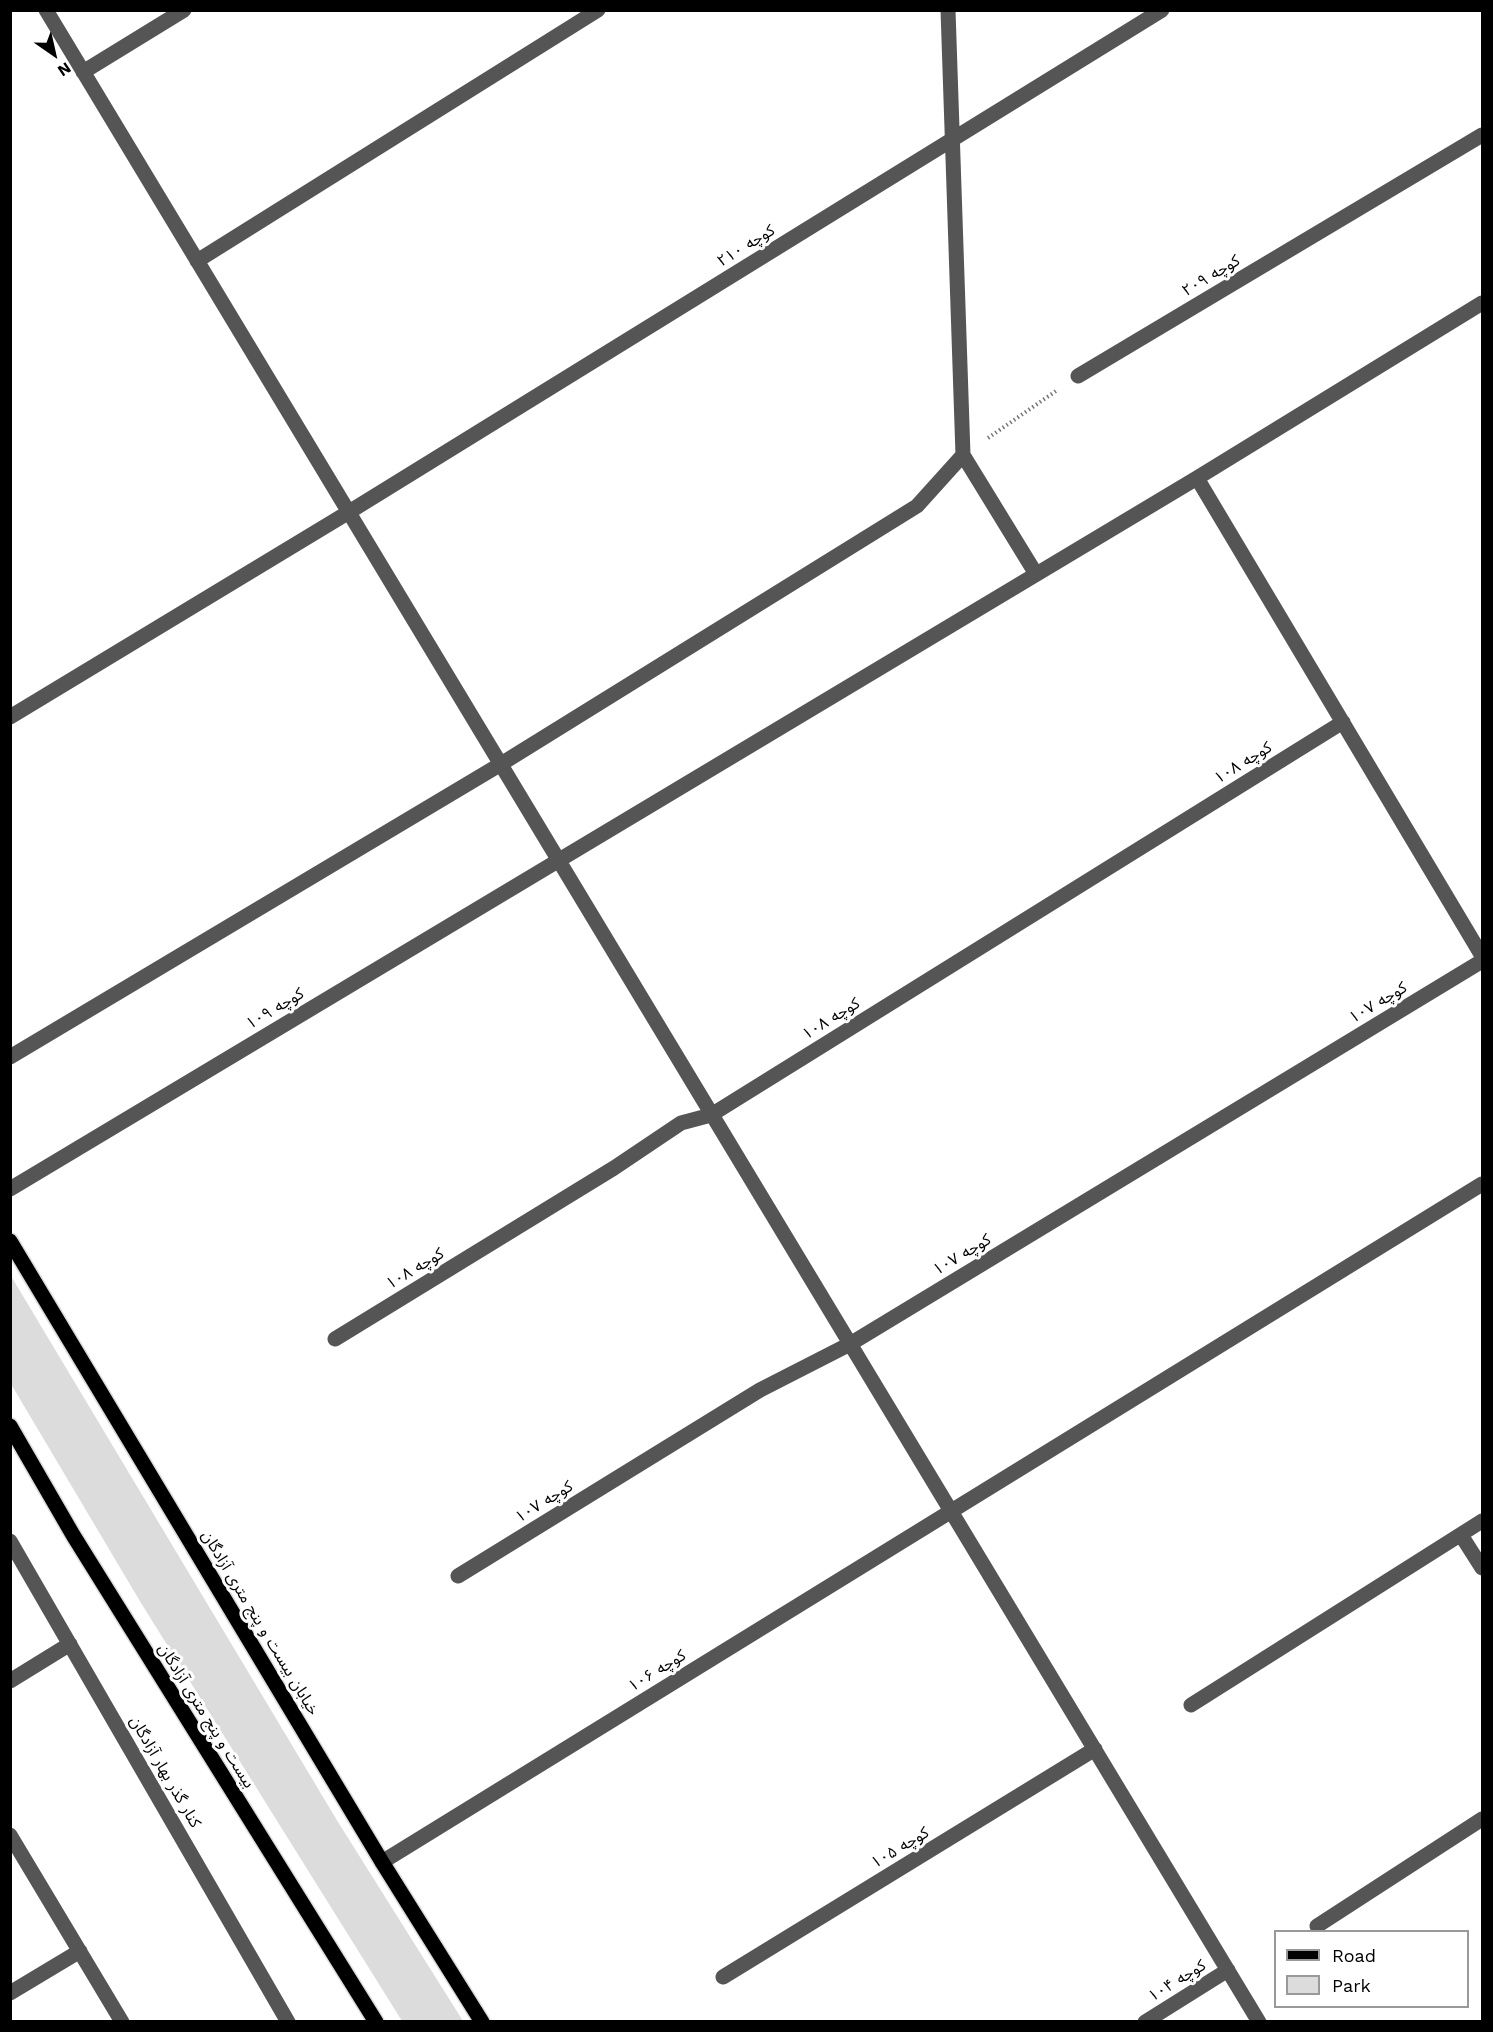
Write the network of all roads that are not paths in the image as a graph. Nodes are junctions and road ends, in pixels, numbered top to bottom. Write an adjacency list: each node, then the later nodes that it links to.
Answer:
1 (46, 10): 6 (street)
2 (184, 10): 6 (street)
3 (598, 10): 9 (street)
4 (948, 10): 8 (street)
5 (1162, 10): 8 (street, ۲۱۰ کوچه)
6 (83, 72): 9 (street)
7 (1482, 135): 11 (street, ۲۰۹ کوچه)
8 (953, 140): 12 (street); 14 (street, ۲۱۰ کوچه)
9 (197, 261): 14 (street)
10 (1482, 303): 13 (street, ۱۰۹ کوچه)
11 (1078, 376)
12 (963, 456): 15 (street); 18 (street)
13 (1197, 478): 15 (street, ۱۰۹ کوچه); 17 (street)
14 (349, 512): 16 (street, ۲۱۰ کوچه); 18 (street)
15 (1036, 574): 19 (street, ۱۰۹ کوچه)
16 (10, 717)
17 (1343, 722): 20 (street); 23 (street, ۱۰۸ کوچه)
18 (501, 764): 19 (street); 22 (street)
19 (558, 861): 23 (street); 25 (street, ۱۰۹ کوچه)
20 (1482, 956)
21 (1482, 961): 28 (street, ۱۰۷ کوچه)
22 (10, 1057)
23 (711, 1115): 27 (street, ۱۰۸ کوچه); 28 (street)
24 (1482, 1184): 30 (street, ۱۰۶ کوچه)
25 (10, 1189)
26 (10, 1241): 42 (main road, خیابان بیست و پنج متری آزادگان)
27 (335, 1339)
28 (850, 1344): 30 (street); 35 (street, ۱۰۷ کوچه)
29 (10, 1426): 50 (main road, بیست و پنج متری آزادگان)
30 (951, 1511): 39 (street); 42 (street, ۱۰۶ کوچه)
31 (1482, 1521): 32 (street)
32 (1461, 1535): 34 (street); 38 (street)
33 (10, 1541): 36 (street, کنار گذر بهار آزادگان)
34 (1482, 1568)
35 (458, 1576)
36 (70, 1644): 37 (street); 49 (street, کنار گذر بهار آزادگان)
37 (10, 1681)
38 (1191, 1705)
39 (1095, 1749): 45 (street); 46 (street, ۱۰۵ کوچه)
40 (1482, 1819): 43 (street)
41 (10, 1835): 44 (street)
42 (382, 1862): 51 (main road, خیابان بیست و پنج متری آزادگان)
43 (1317, 1926)
44 (80, 1951): 47 (street); 48 (street)
45 (1228, 1970): 52 (street, ۱۰۴ کوچه); 53 (street)
46 (723, 1977)
47 (10, 1993)
48 (122, 2022)
49 (288, 2022)
50 (376, 2022)
51 (482, 2022)
52 (1145, 2022)
53 (1259, 2022)

